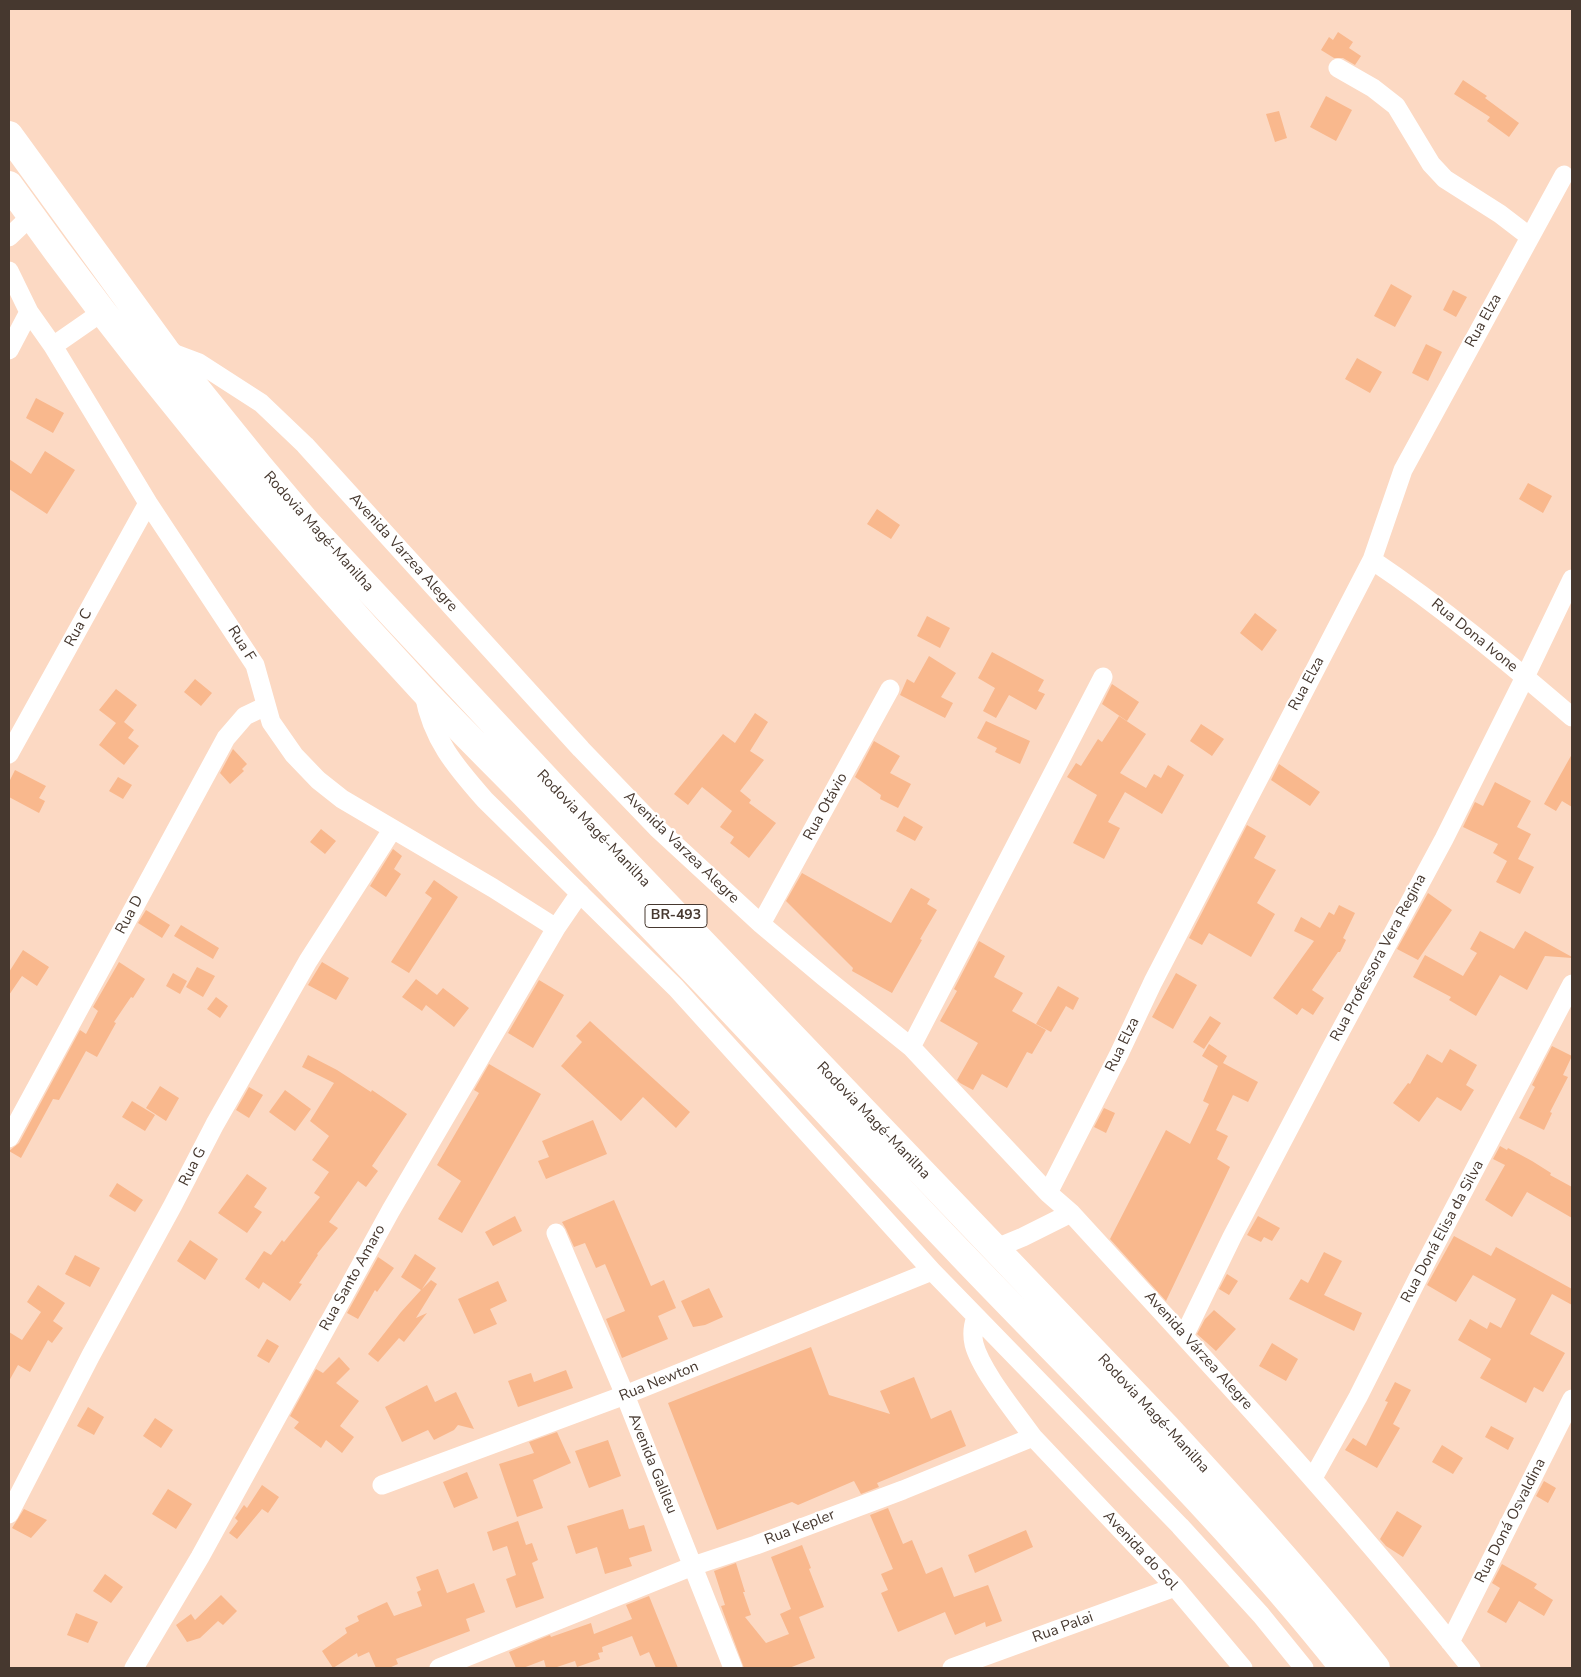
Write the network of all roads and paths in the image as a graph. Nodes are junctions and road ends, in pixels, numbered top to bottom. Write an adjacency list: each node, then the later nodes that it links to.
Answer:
1 (1338, 68): 7 (street)
2 (9, 136): 13 (highway, Rodovia Magé-Manilha / BR-493)
3 (1564, 175): 7 (street, Rua Elza)
4 (9, 185): 5 (highway, Rodovia Magé-Manilha / BR-493)
5 (31, 216): 6 (street); 10 (highway, Rodovia Magé-Manilha / BR-493)
6 (9, 237)
7 (1530, 238): 15 (street, Rua Elza)
8 (9, 271): 9 (street, Rua F)
9 (29, 312): 11 (street, Rua F); 12 (street)
10 (102, 312): 11 (street); 19 (highway, Rodovia Magé-Manilha / BR-493)
11 (53, 346): 14 (street, Rua F)
12 (9, 350)
13 (166, 350): 26 (street, Avenida Varzea Alegre); 34 (highway, Rodovia Magé-Manilha / BR-493)
14 (148, 503): 21 (street, Rua F); 23 (street, Rua C)
15 (1372, 560): 18 (street, Rua Dona Ivone); 31 (street, Rua Elza)
16 (1572, 579): 18 (street, Rua Professora Vera Regina)
17 (1103, 677): 29 (street)
18 (1525, 677): 22 (street, Rua Dona Ivone); 37 (street, Rua Professora Vera Regina)
19 (423, 690): 25 (street); 53 (highway, Rodovia Magé-Manilha / BR-493)
20 (890, 690): 26 (street, Rua Otávio)
21 (266, 706): 24 (street, Rua F); 30 (street, Rua D)
22 (1572, 717)
23 (9, 754)
24 (392, 830): 27 (street, Rua F); 43 (street, Rua G)
25 (580, 893): 27 (street, Rua Santo Amaro); 35 (street)
26 (761, 924): 29 (street, Avenida Varzea Alegre)
27 (556, 928): 47 (street, Rua Santo Amaro)
28 (1572, 984): 41 (street, Rua Doná Elisa da Silva)
29 (911, 1047): 31 (street, Avenida Várzea Alegre)
30 (9, 1138)
31 (1048, 1193): 32 (street, Avenida Várzea Alegre)
32 (1071, 1212): 34 (street); 37 (street, Avenida Várzea Alegre)
33 (556, 1233): 38 (street, Avenida Galileu)
34 (994, 1249): 54 (highway, Rodovia Magé-Manilha / BR-493)
35 (932, 1271): 36 (street); 38 (street, Rua Newton)
36 (976, 1317): 40 (street); 52 (street)
37 (1184, 1336): 41 (street, Avenida Várzea Alegre)
38 (625, 1395): 42 (street, Rua Newton); 44 (street, Avenida Galileu)
39 (1572, 1399): 46 (street, Rua Doná Osvaldina)
40 (1033, 1437): 44 (street, Rua Kepler); 45 (street, Avenida do Sol)
41 (1313, 1478): 46 (street, Avenida Várzea Alegre)
42 (382, 1485)
43 (9, 1514)
44 (693, 1566): 48 (street, Rua Kepler); 49 (street, Avenida Galileu)
45 (1175, 1587): 50 (street, Rua Palai); 51 (street, Avenida do Sol)
46 (1450, 1642): 55 (street, Avenida Várzea Alegre)
47 (134, 1668)
48 (439, 1668)
49 (733, 1668)
50 (952, 1668)
51 (1244, 1668)
52 (1304, 1668)
53 (1344, 1668)
54 (1376, 1668)
55 (1470, 1668)

